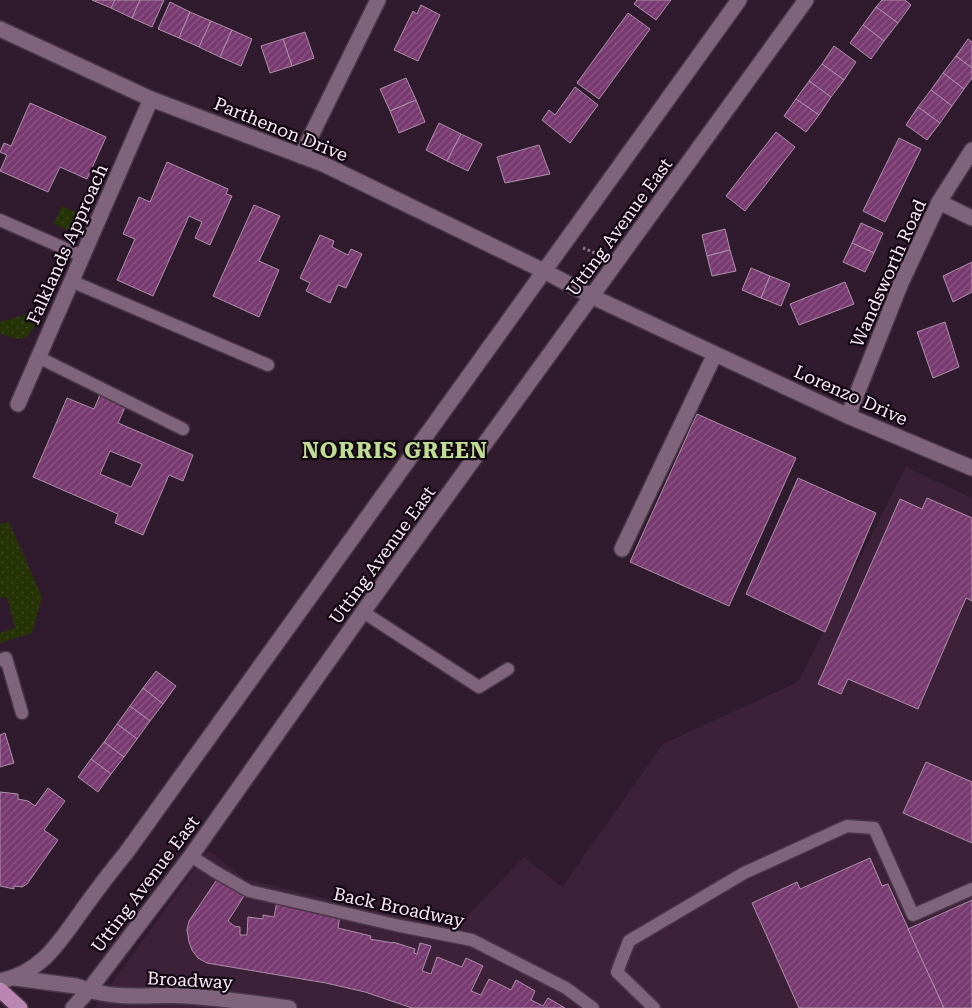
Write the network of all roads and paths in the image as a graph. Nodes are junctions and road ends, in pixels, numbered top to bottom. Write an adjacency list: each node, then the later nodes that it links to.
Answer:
1 (378, 0): 7 (street)
2 (739, 0): 11 (street, Utting Avenue East)
3 (806, 0): 13 (street, Utting Avenue East)
4 (0, 29): 5 (street, Parthenon Drive)
5 (151, 99): 7 (street, Parthenon Drive); 12 (street, Falklands Approach)
6 (972, 150): 8 (street, Wandsworth Road)
7 (301, 156): 14 (street, Parthenon Drive)
8 (939, 202): 9 (street); 21 (street, Wandsworth Road)
9 (972, 218)
10 (0, 220): 12 (lane)
11 (566, 241): 13 (path); 14 (street, Utting Avenue East)
12 (82, 256): 15 (street, Falklands Approach)
13 (618, 262): 16 (street, Utting Avenue East)
14 (544, 271): 16 (street, Lorenzo Drive); 31 (street, Utting Avenue East)
15 (71, 281): 18 (street, Falklands Approach); 19 (lane)
16 (593, 296): 17 (street, Lorenzo Drive); 25 (street, Utting Avenue East)
17 (715, 354): 21 (street, Lorenzo Drive); 24 (street)
18 (38, 357): 20 (street, Falklands Approach); 22 (lane)
19 (268, 365)
20 (18, 404)
21 (848, 416): 23 (street, Lorenzo Drive)
22 (183, 428)
23 (972, 468)
24 (622, 549)
25 (364, 612): 27 (lane); 29 (street, Utting Avenue East)
26 (0, 660): 28 (lane)
27 (508, 669)
28 (22, 713)
29 (191, 856): 34 (street, Utting Avenue East); 38 (lane, Back Broadway)
30 (972, 889): 39 (lane)
31 (15, 978): 32 (street, Utting Avenue East); 34 (street, Broadway)
32 (0, 981)
33 (0, 990): 35 (main road)
34 (89, 990): 36 (street, Utting Avenue East); 37 (street, Broadway)
35 (20, 1008)
36 (72, 1008)
37 (289, 1008)
38 (593, 1008)
39 (654, 1008)

